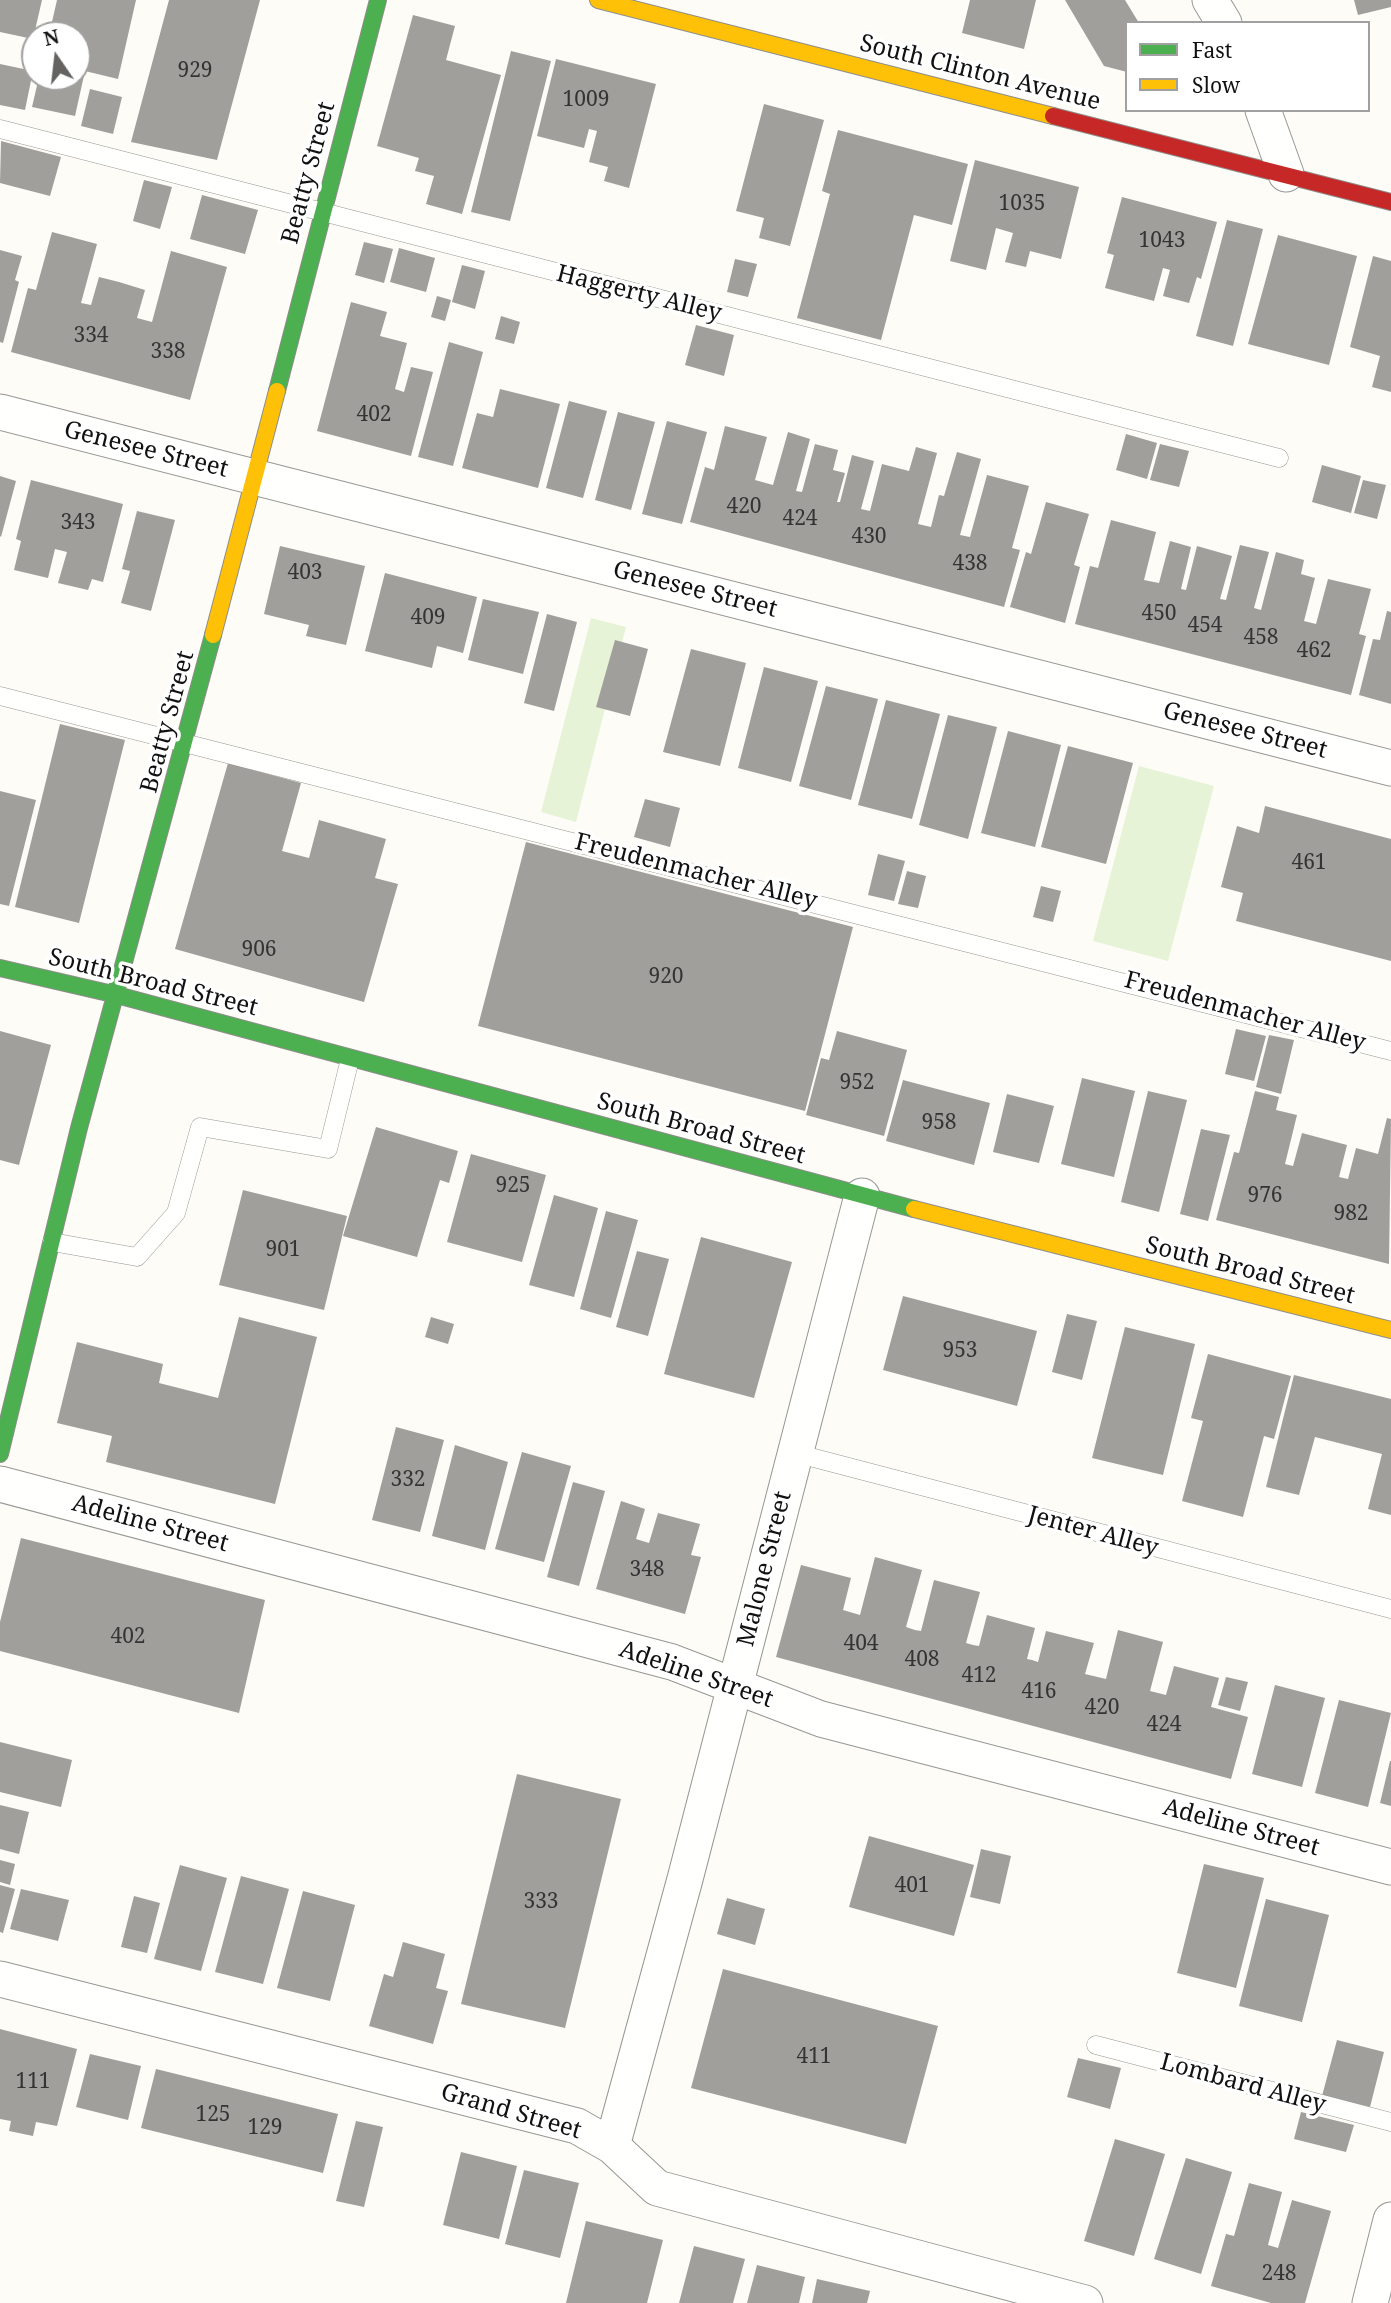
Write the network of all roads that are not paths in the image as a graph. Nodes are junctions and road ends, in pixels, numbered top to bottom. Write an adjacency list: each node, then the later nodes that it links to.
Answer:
1 (378, 0): 9 (street, Beatty Street)
2 (598, 0): 7 (street, South Clinton Avenue)
3 (1210, 0): 4 (street)
4 (1223, 21)
5 (1264, 112): 7 (street)
6 (0, 129): 9 (lane, Haggerty Alley)
7 (1286, 174): 8 (street, South Clinton Avenue)
8 (1387, 193)
9 (322, 213): 11 (lane, Haggerty Alley); 12 (street, Beatty Street)
10 (0, 412): 12 (street, Genesee Street)
11 (1279, 458)
12 (256, 478): 14 (street, Beatty Street); 15 (street, Genesee Street)
13 (0, 696): 14 (lane, Freudenmacher Alley)
14 (186, 744): 17 (street, Beatty Street); 18 (lane, Freudenmacher Alley)
15 (1391, 768)
16 (0, 968): 17 (street, South Broad Street)
17 (117, 995): 19 (street, South Broad Street); 21 (street, Beatty Street)
18 (1391, 1051)
19 (350, 1059): 20 (street, South Broad Street); 21 (lane)
20 (862, 1196): 22 (street, South Broad Street); 23 (street, Malone Street)
21 (52, 1242): 24 (street, Beatty Street)
22 (1391, 1330)
23 (794, 1453): 26 (lane, Jenter Alley); 27 (street, Malone Street)
24 (0, 1454)
25 (0, 1484): 27 (street, Adeline Street)
26 (1391, 1609)
27 (734, 1687): 28 (street, Adeline Street); 32 (street, Malone Street)
28 (1391, 1867)
29 (0, 1979): 32 (street, Grand Street)
30 (1096, 2045): 31 (lane, Lombard Alley)
31 (1391, 2122)
32 (612, 2146): 34 (street, Grand Street)
33 (1391, 2220): 35 (street)
34 (1085, 2303)
35 (1370, 2303)

